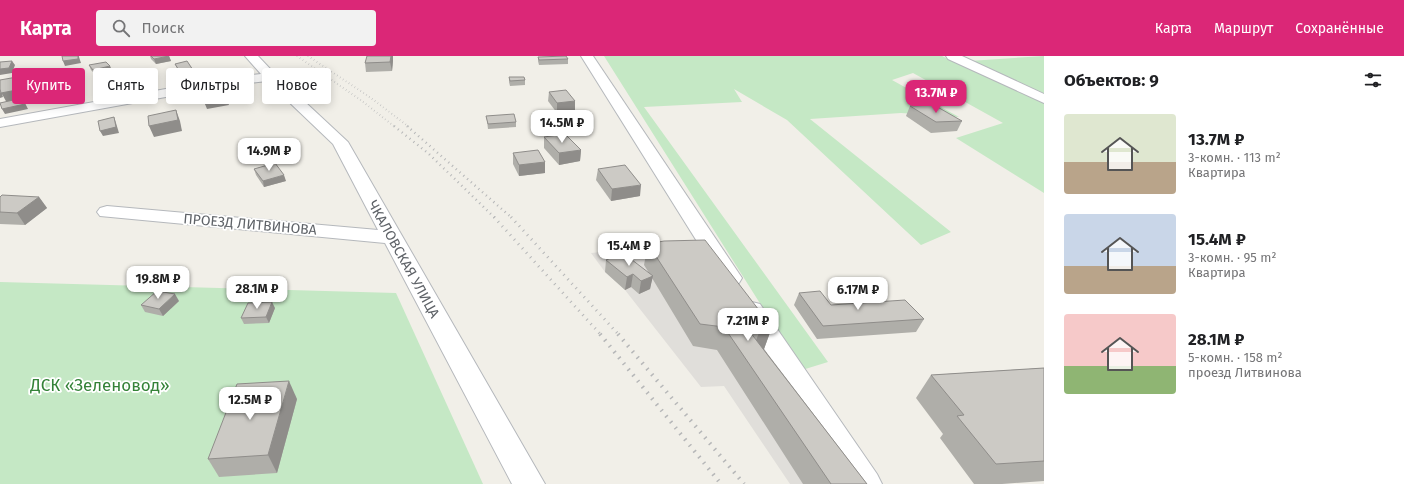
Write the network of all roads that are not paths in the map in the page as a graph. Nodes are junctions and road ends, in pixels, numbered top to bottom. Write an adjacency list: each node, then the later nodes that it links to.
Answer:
1 (251, 56): 4 (street, ЧКАЛОВСКАЯ УЛИЦА)
2 (587, 56): 12 (street)
3 (952, 56): 6 (street)
4 (262, 68)
5 (262, 78): 8 (street)
6 (1044, 99)
7 (299, 104): 10 (street, ЧКАЛОВСКАЯ УЛИЦА)
8 (0, 124)
9 (107, 212): 10 (street, ПРОЕЗД ЛИТВИНОВА)
10 (392, 237): 11 (street, ЧКАЛОВСКАЯ УЛИЦА)
11 (525, 484)
12 (866, 484)

